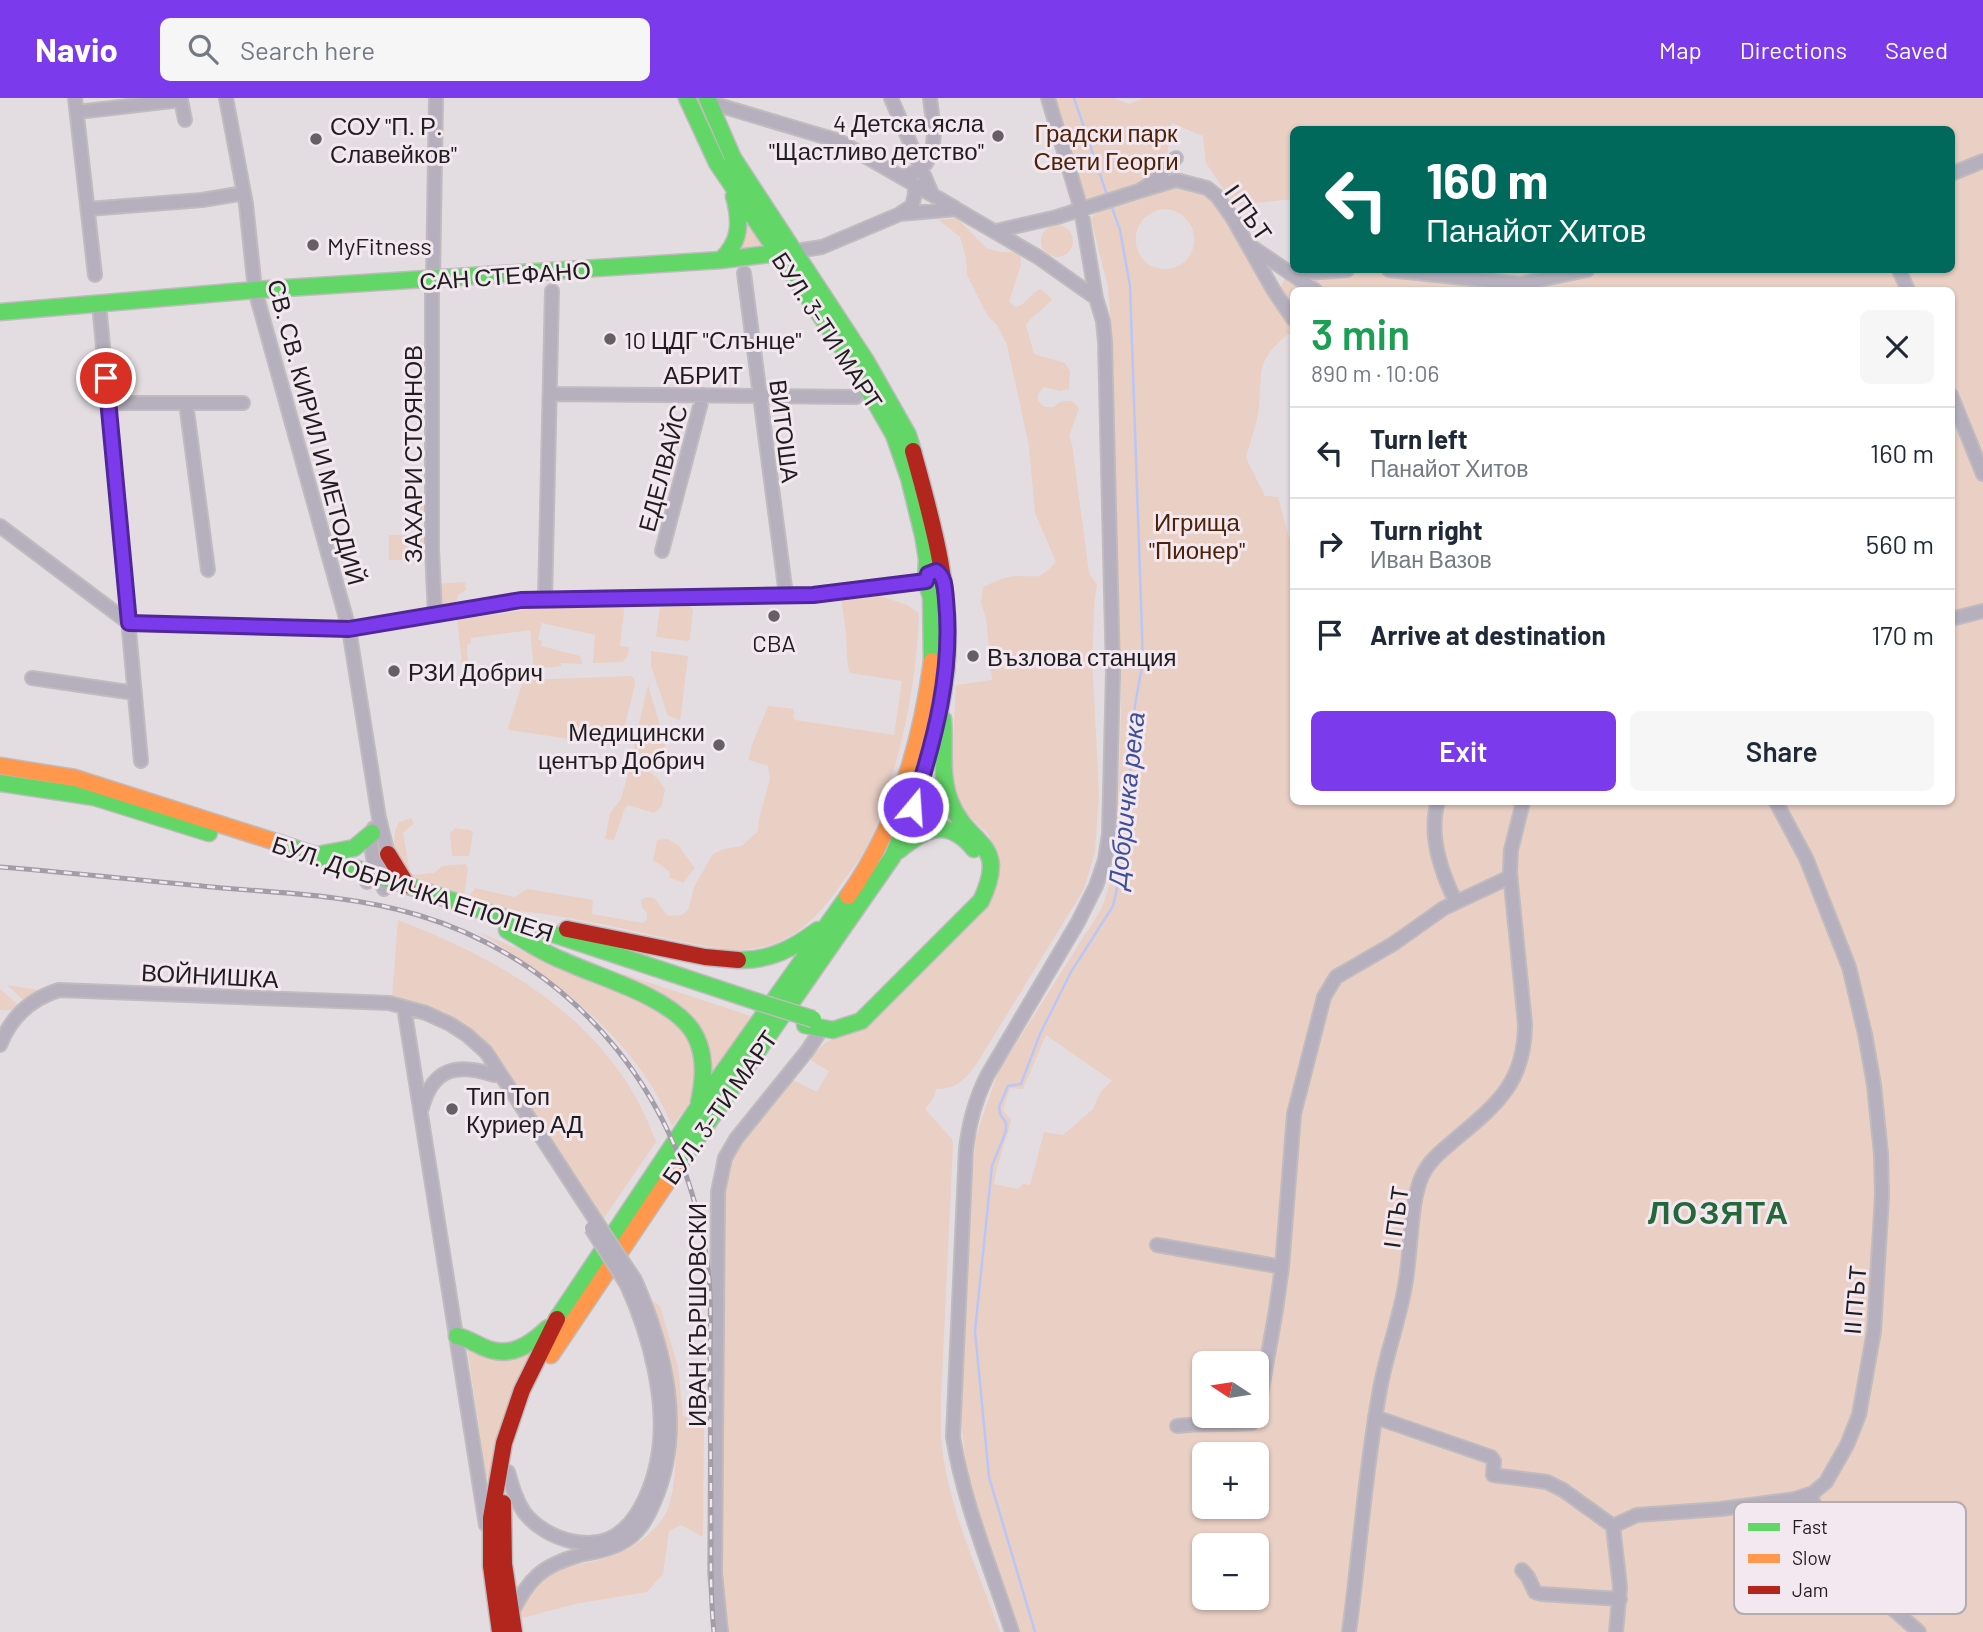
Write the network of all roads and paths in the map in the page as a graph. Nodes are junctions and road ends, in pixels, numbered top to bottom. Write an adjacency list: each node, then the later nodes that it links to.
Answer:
1 (226, 98): 17 (street, СВ. СВ. КИРИЛ И МЕТОДИЙ)
2 (436, 98): 35 (street, ЗАХАРИ СТОЯНОВ)
3 (688, 98): 15 (main road, БУЛ. 3-ТИ МАРТ)
4 (891, 98): 12 (street)
5 (930, 98): 12 (street)
6 (1048, 98): 19 (street)
7 (707, 100): 14 (street); 25 (main road, БУЛ. 3-ТИ МАРТ)
8 (76, 105): 9 (street); 20 (street)
9 (185, 120)
10 (1176, 158): 16 (street)
11 (1983, 161): 13 (street)
12 (920, 169): 14 (street); 18 (street)
13 (1955, 172)
14 (908, 181): 18 (street); 22 (street)
15 (730, 182): 26 (main road, БУЛ. 3-ТИ МАРТ); 27 (main road)
16 (1139, 191): 19 (street, І ПЪТ); 24 (street, І ПЪТ)
17 (244, 193): 20 (street); 37 (street, СВ. СВ. КИРИЛ И МЕТОДИЙ)
18 (932, 195): 21 (street)
19 (1086, 207): 23 (street, І ПЪТ); 39 (street)
20 (88, 209): 34 (street)
21 (956, 209): 22 (street, САН СТЕФАНО); 23 (street)
22 (900, 214): 25 (street, САН СТЕФАНО)
23 (996, 231): 39 (street)
24 (1248, 244): 28 (street); 42 (street, І ПЪТ)
25 (796, 251): 26 (main road, САН СТЕФАНО); 55 (main road, БУЛ. 3-ТИ МАРТ)
26 (777, 253): 27 (main road, САН СТЕФАНО); 55 (main road, БУЛ. 3-ТИ МАРТ)
27 (721, 260): 35 (main road, САН СТЕФАНО)
28 (1290, 272)
29 (744, 273): 44 (street, ВИТОША)
30 (1306, 273): 33 (street)
31 (1417, 273): 32 (street)
32 (1573, 273)
33 (1293, 274): 36 (street)
34 (95, 275)
35 (432, 287): 37 (main road, САН СТЕФАНО); 59 (street, ЗАХАРИ СТОЯНОВ)
36 (1311, 287)
37 (255, 290): 40 (main road, САН СТЕФАНО); 62 (street, СВ. СВ. КИРИЛ И МЕТОДИЙ)
38 (552, 291): 43 (street)
39 (1096, 298): 111 (street)
40 (99, 303): 41 (main road, САН СТЕФАНО); 47 (street)
41 (0, 312)
42 (1290, 315)
43 (550, 394): 45 (street, АБРИТ); 57 (street)
44 (760, 395): 45 (street, АБРИТ); 46 (street, АБРИТ); 56 (street, ВИТОША)
45 (703, 396): 53 (street, ЕДЕЛВАЙС)
46 (856, 397)
47 (108, 402): 48 (street); 61 (street)
48 (186, 403): 49 (street); 54 (street)
49 (243, 403)
50 (1955, 405): 51 (street)
51 (1983, 474)
52 (0, 526): 61 (street)
53 (662, 551)
54 (208, 570)
55 (933, 581): 56 (street); 65 (main road, БУЛ. 3-ТИ МАРТ); 80 (main road, БУЛ. 3-ТИ МАРТ)
56 (786, 595): 57 (street)
57 (545, 600): 59 (street)
58 (1983, 611): 60 (street)
59 (435, 615): 62 (street)
60 (1955, 618)
61 (129, 623): 62 (street); 64 (street)
62 (349, 629): 72 (street, СВ. СВ. КИРИЛ И МЕТОДИЙ)
63 (32, 678): 64 (street)
64 (135, 693): 66 (street)
65 (942, 705): 75 (main road, БУЛ. 3-ТИ МАРТ); 84 (main road)
66 (141, 761)
67 (0, 765): 74 (main road, БУЛ. ДОБРИЧКА ЕПОПЕЯ)
68 (0, 783): 77 (main road, БУЛ. ДОБРИЧКА ЕПОПЕЯ)
69 (1437, 805): 79 (street)
70 (1522, 805): 76 (street, І ПЪТ)
71 (1778, 805): 98 (street, ІІ ПЪТ)
72 (375, 825): 73 (street); 74 (main road); 77 (street)
73 (388, 854): 77 (street); 78 (main road)
74 (316, 855): 77 (main road, БУЛ. ДОБРИЧКА ЕПОПЕЯ)
75 (893, 856): 84 (main road); 97 (main road, БУЛ. 3-ТИ МАРТ)
76 (1510, 877): 79 (street); 95 (street, І ПЪТ)
77 (376, 882): 78 (main road, БУЛ. ДОБРИЧКА ЕПОПЕЯ); 81 (main road, БУЛ. ДОБРИЧКА ЕПОПЕЯ)
78 (407, 885): 81 (main road, БУЛ. ДОБРИЧКА ЕПОПЕЯ)
79 (1456, 902): 91 (street)
80 (836, 914): 81 (main road); 87 (main road, БУЛ. 3-ТИ МАРТ)
81 (508, 925): 84 (main road, БУЛ. ДОБРИЧКА ЕПОПЕЯ, bridge); 87 (main road)
82 (404, 1007): 83 (street, ВОЙНИШКА); 85 (street, ВОЙНИШКА); 88 (street)
83 (440, 1020): 86 (street); 89 (street)
84 (816, 1024): 110 (street, ИВАН КЪРШОВСКИ)
85 (0, 1045)
86 (494, 1075): 88 (street); 89 (street)
87 (697, 1110): 93 (main road, БУЛ. 3-ТИ МАРТ)
88 (421, 1111): 94 (street)
89 (594, 1226): 92 (street, bridge)
90 (1157, 1245): 91 (street)
91 (1282, 1267): 96 (street)
92 (631, 1282): 97 (street); 107 (street)
93 (558, 1318): 94 (main road); 103 (main road, БУЛ. 3-ТИ МАРТ)
94 (457, 1336): 103 (street)
95 (1375, 1417): 102 (street); 112 (street, І ПЪТ)
96 (1178, 1426)
97 (508, 1472): 107 (main road, БУЛ. 3-ТИ МАРТ)
98 (1810, 1494): 99 (street); 100 (street)
99 (1773, 1502)
100 (1813, 1502)
101 (1734, 1507): 102 (street)
102 (1613, 1526): 105 (street)
103 (490, 1553): 108 (main road, БУЛ. 3-ТИ МАРТ)
104 (1522, 1570): 105 (street)
105 (1620, 1599): 113 (street)
106 (1899, 1614): 114 (street)
107 (511, 1615): 109 (main road, БУЛ. 3-ТИ МАРТ)
108 (500, 1632)
109 (514, 1632)
110 (721, 1632)
111 (1012, 1632)
112 (1349, 1632)
113 (1616, 1632)
114 (1919, 1632)

